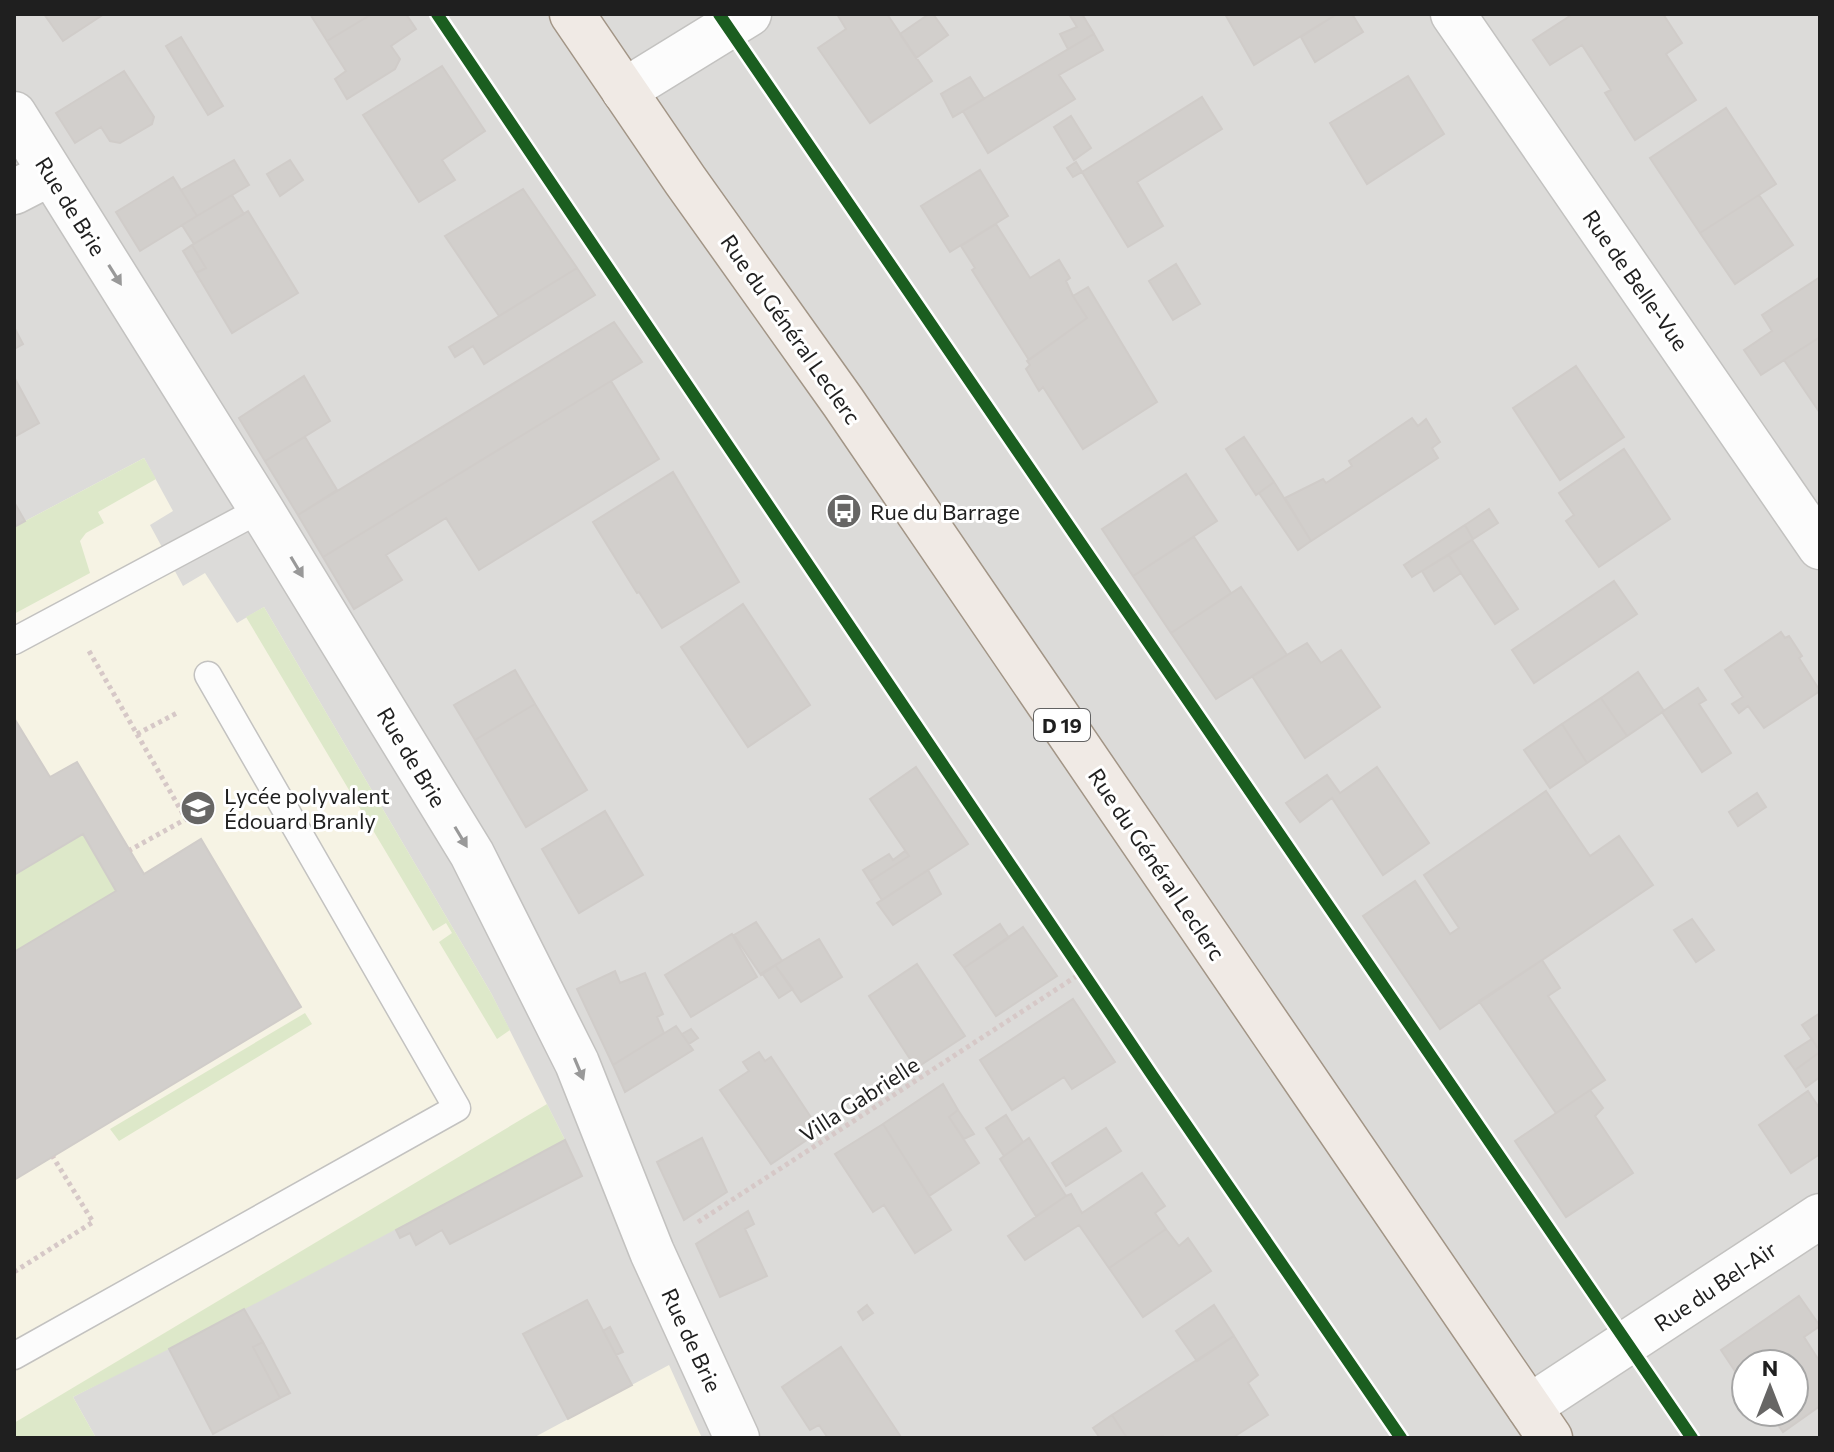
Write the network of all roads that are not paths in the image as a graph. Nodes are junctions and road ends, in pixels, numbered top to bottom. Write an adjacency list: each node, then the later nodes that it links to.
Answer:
1 (572, 14): 4 (main road, Rue du Général Leclerc / D 19)
2 (749, 14): 4 (street)
3 (1453, 14): 8 (street, Rue de Belle-Vue)
4 (624, 91): 13 (main road, Rue du Général Leclerc / D 19)
5 (14, 114): 6 (street, Rue de Brie)
6 (32, 182): 7 (street, Rue de Brie, one-way to 7)
7 (261, 509): 9 (lane); 14 (street, Rue de Brie, one-way to 14)
8 (1820, 547)
9 (14, 641)
10 (208, 675): 12 (lane)
11 (1820, 1216): 13 (street, Rue du Bel-Air)
12 (14, 1356)
13 (1540, 1422)
14 (737, 1438)

